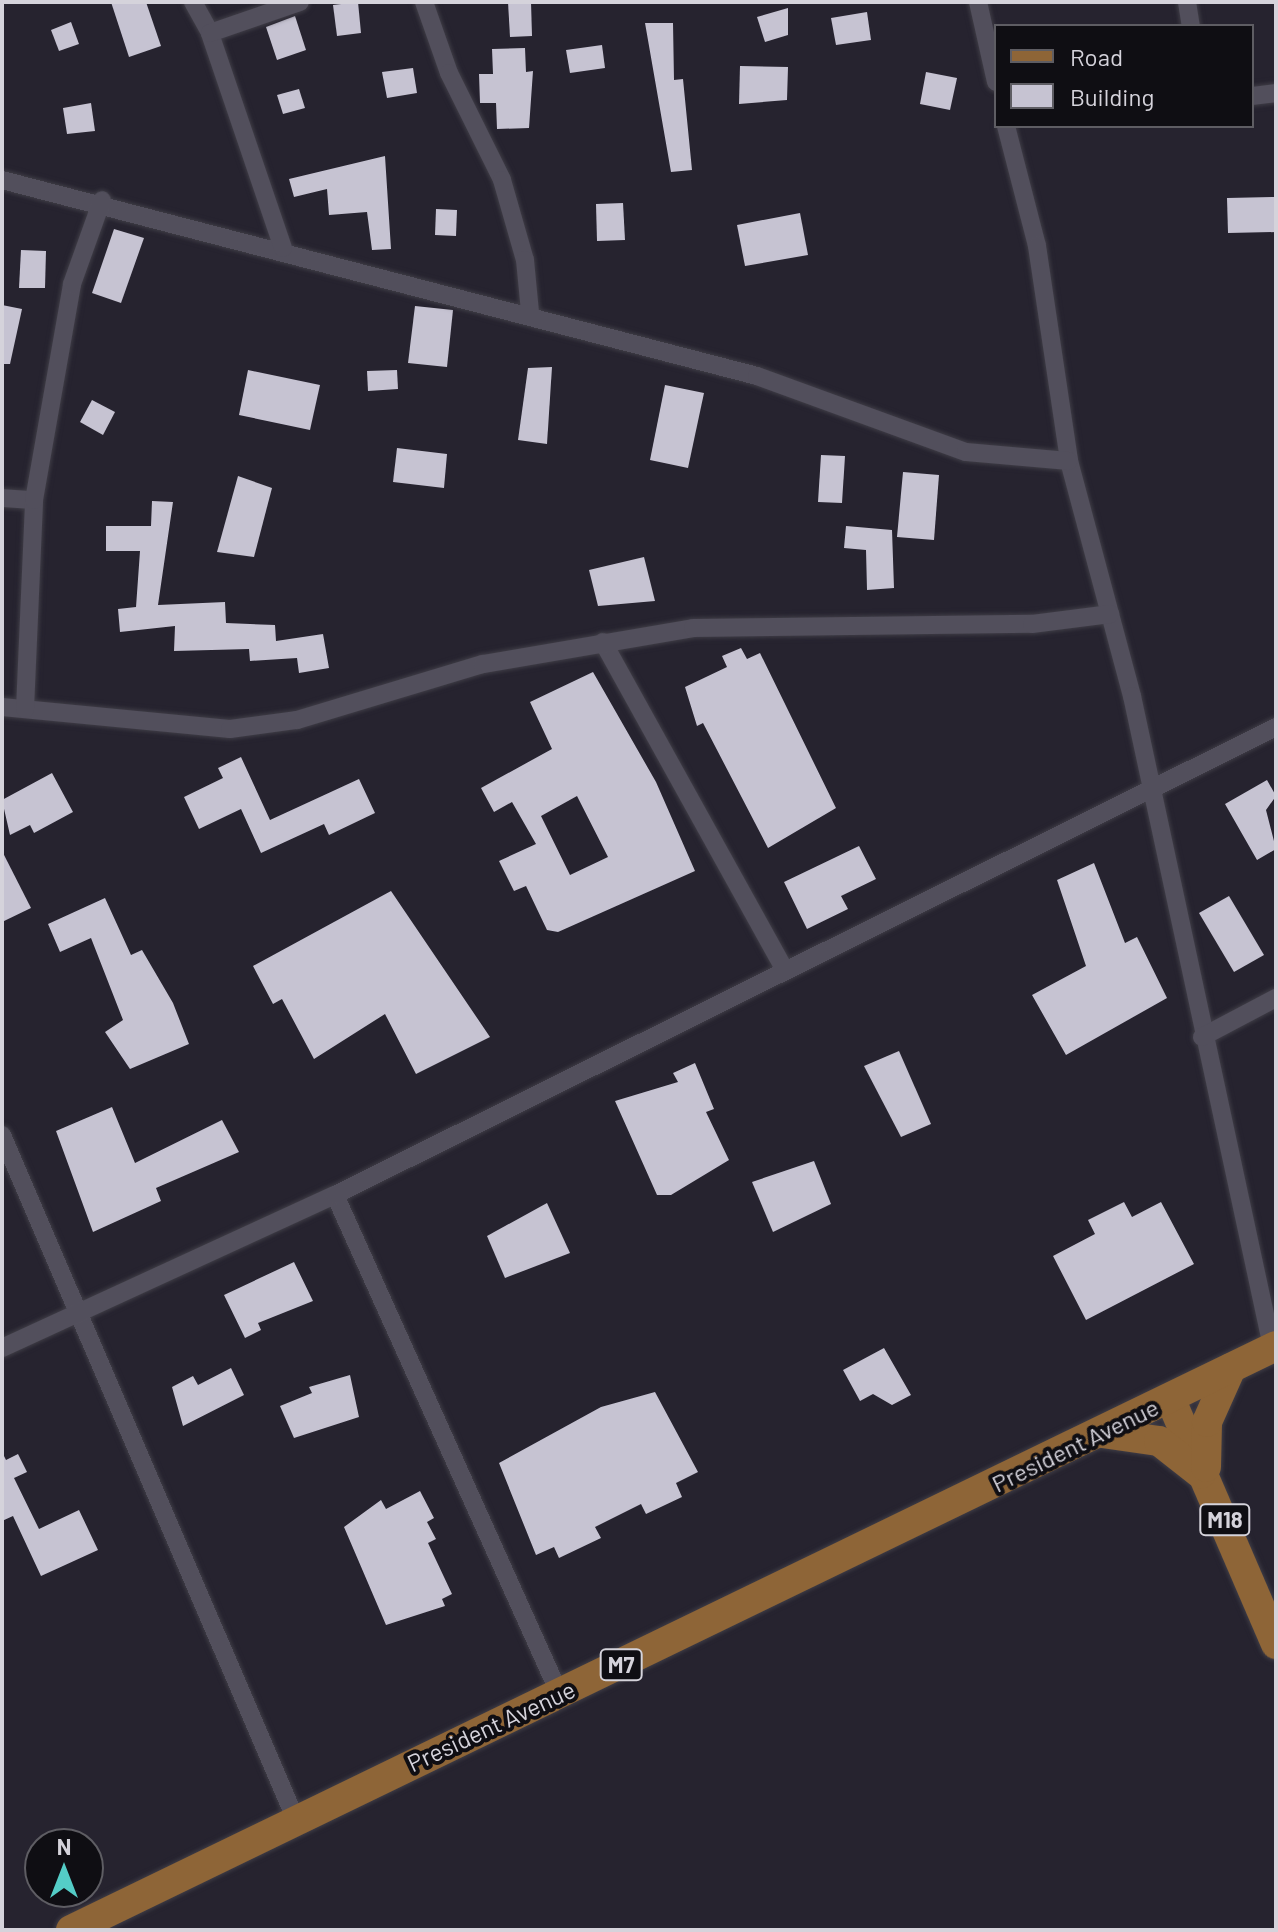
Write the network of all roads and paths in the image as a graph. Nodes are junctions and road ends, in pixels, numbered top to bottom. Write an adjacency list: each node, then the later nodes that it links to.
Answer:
1 (193, 2): 7 (street)
2 (300, 2): 7 (street)
3 (424, 2): 15 (street)
4 (978, 2): 8 (street)
5 (1187, 2): 6 (street)
6 (1191, 24)
7 (210, 33): 14 (street)
8 (994, 73)
9 (1276, 93): 10 (street)
10 (1254, 96)
11 (1007, 128): 16 (street)
12 (2, 180): 13 (street)
13 (102, 200): 14 (street); 18 (street)
14 (283, 248): 15 (street)
15 (530, 312): 16 (street)
16 (1069, 461): 19 (street)
17 (2, 498): 18 (street)
18 (34, 500): 22 (street)
19 (1110, 614): 20 (street); 24 (street)
20 (603, 642): 22 (street); 25 (street)
21 (2, 707): 22 (street)
22 (25, 709)
23 (1276, 727): 24 (street)
24 (1151, 784): 25 (street); 27 (street)
25 (785, 970): 29 (street)
26 (1276, 998): 27 (street)
27 (1202, 1037): 31 (street)
28 (2, 1135): 30 (street)
29 (335, 1195): 30 (street); 38 (street)
30 (79, 1314): 32 (street); 39 (street)
31 (1274, 1346): 33 (main road, M7)
32 (2, 1348)
33 (1231, 1368): 34 (main road, M7); 36 (main road)
34 (1170, 1398): 35 (main road, President Avenue / M7); 36 (main road, M18)
35 (1098, 1433): 36 (main road); 38 (main road, President Avenue / M7)
36 (1208, 1481): 37 (main road, M18)
37 (1276, 1644)
38 (560, 1695): 39 (main road, President Avenue / M7)
39 (295, 1818): 40 (main road, President Avenue / M7)
40 (71, 1930)

